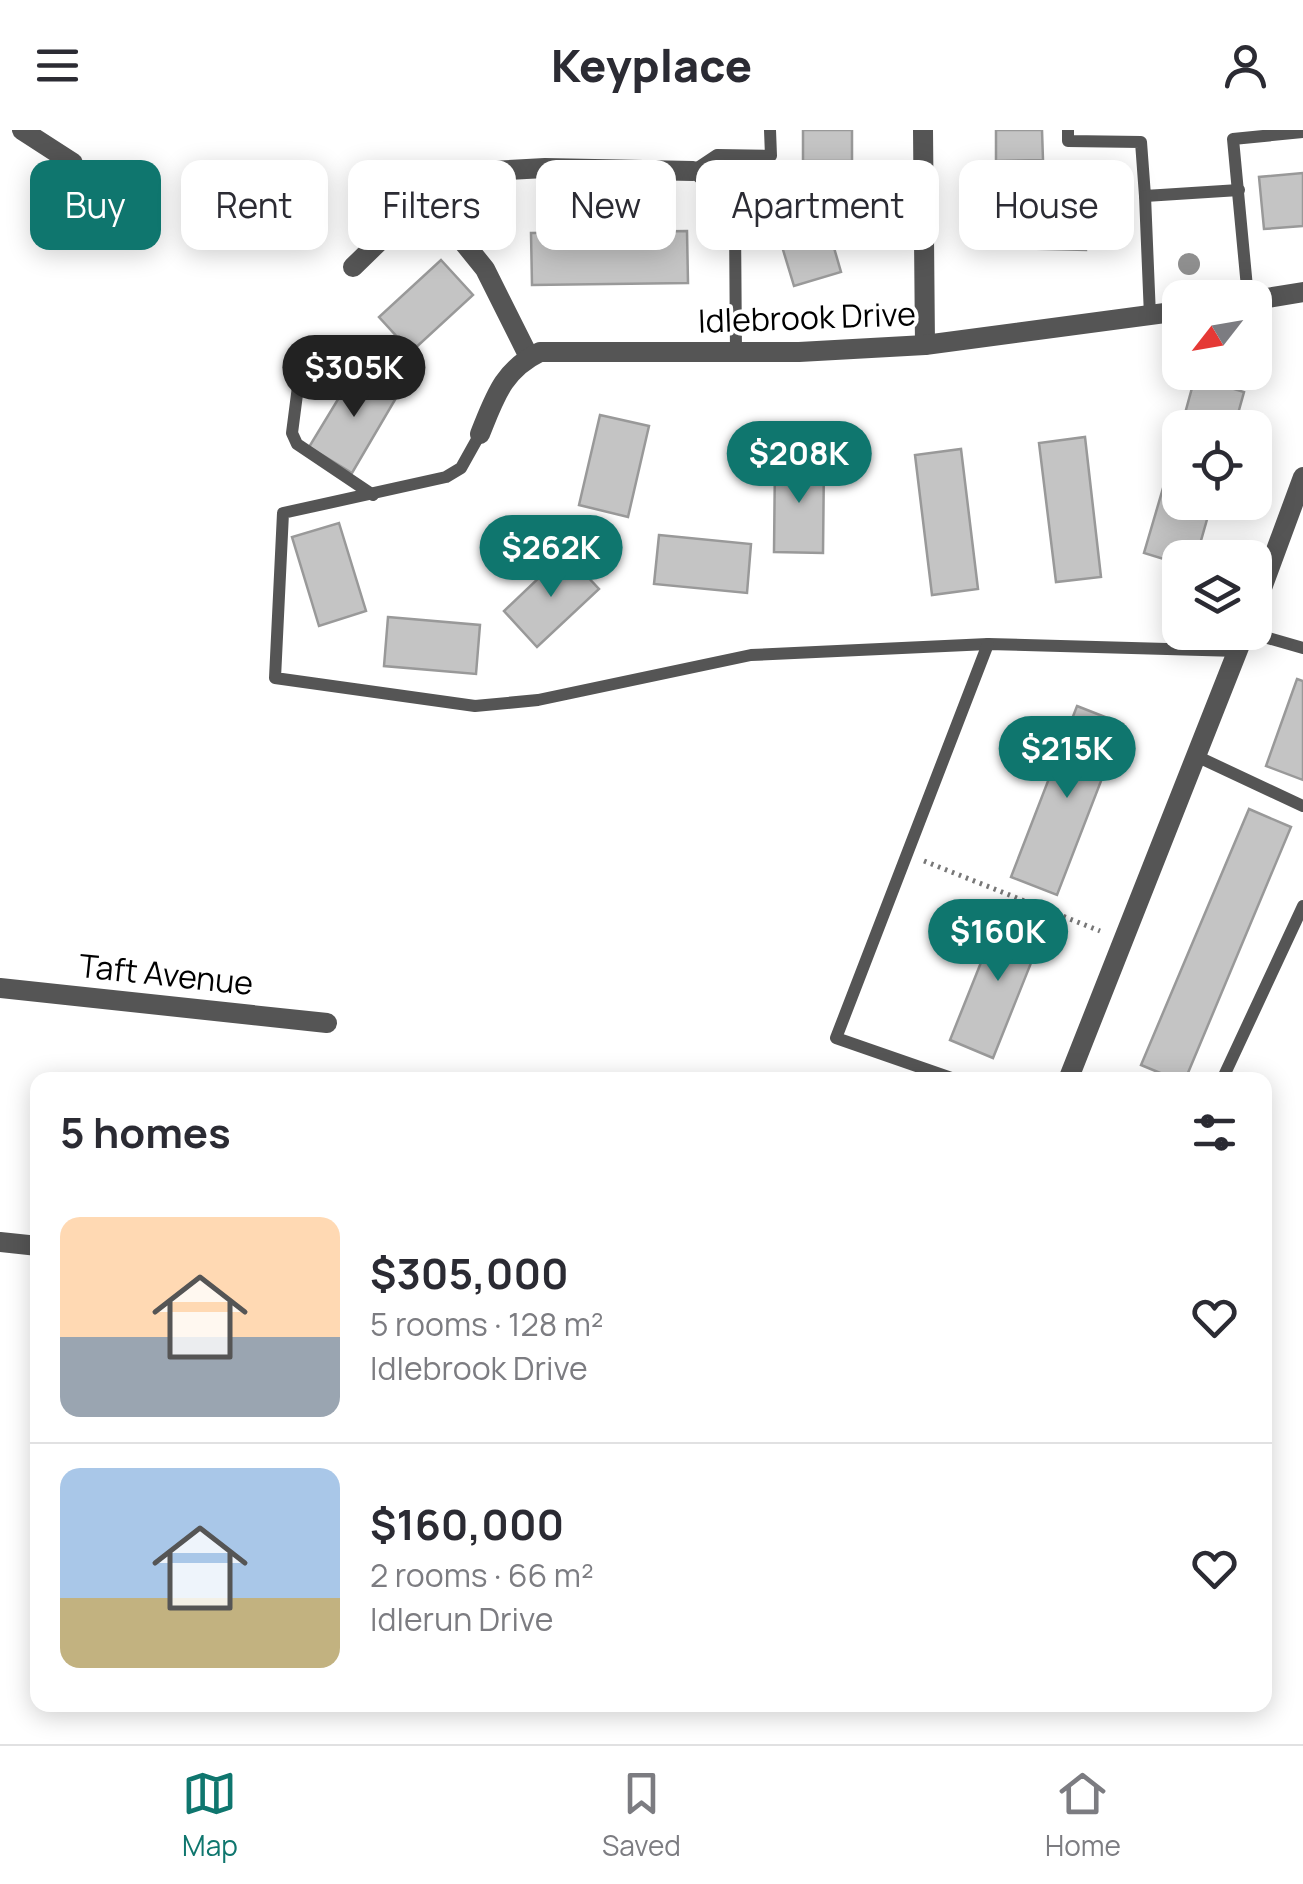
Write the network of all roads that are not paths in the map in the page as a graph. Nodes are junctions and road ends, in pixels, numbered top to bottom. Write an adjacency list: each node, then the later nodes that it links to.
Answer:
1 (22, 130): 6 (street)
2 (770, 130): 7 (lane)
3 (923, 130): 19 (street)
4 (1068, 130): 10 (lane)
5 (1303, 132): 9 (lane)
6 (68, 160)
7 (693, 171): 8 (street); 20 (lane)
8 (516, 172)
9 (1239, 190): 10 (lane); 14 (lane)
10 (1144, 196): 18 (lane)
11 (370, 250): 13 (street)
12 (470, 250): 21 (street)
13 (353, 267)
14 (1250, 280)
15 (1303, 292): 16 (street)
16 (1272, 296)
17 (1162, 314): 18 (street, Idlebrook Drive)
18 (1150, 316): 19 (street, Idlebrook Drive)
19 (925, 345): 20 (street, Idlebrook Drive)
20 (736, 352): 21 (street, Idlebrook Drive)
21 (529, 358): 23 (street)
22 (300, 372): 25 (lane)
23 (480, 434): 25 (lane)
24 (1303, 477): 26 (street)
25 (373, 495): 29 (lane)
26 (1272, 561)
27 (1162, 641): 29 (lane)
28 (1272, 643): 30 (lane)
29 (988, 644): 37 (lane)
30 (1303, 648)
31 (1239, 650): 32 (street)
32 (1196, 756): 33 (lane); 38 (street)
33 (1303, 806)
34 (1303, 906): 39 (lane)
35 (0, 988): 36 (street, Taft Avenue)
36 (326, 1023)
37 (934, 1072)
38 (1071, 1072)
39 (1226, 1072)
40 (0, 1242): 41 (street)
41 (30, 1245)

